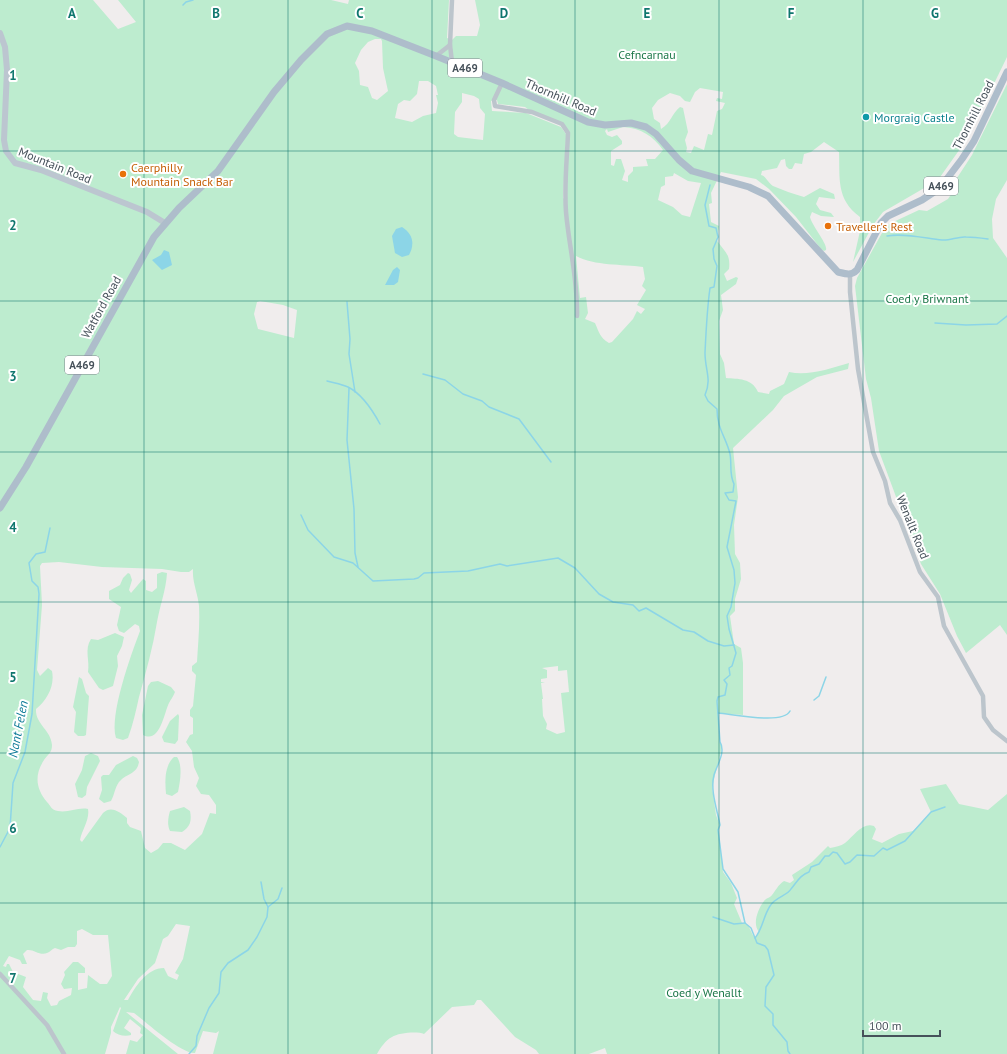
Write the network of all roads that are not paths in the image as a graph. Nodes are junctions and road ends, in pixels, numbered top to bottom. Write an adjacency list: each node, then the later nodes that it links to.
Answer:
1 (452, 0): 3 (street)
2 (0, 33): 8 (main road, Mountain Road)
3 (450, 44): 4 (street); 5 (street)
4 (436, 56): 5 (main road, Thornhill Road / A469); 8 (main road, Thornhill Road / A469)
5 (452, 62): 7 (main road, Thornhill Road / A469)
6 (1007, 72): 9 (main road, Thornhill Road / A469)
7 (502, 83): 9 (main road, Thornhill Road / A469); 10 (street)
8 (165, 223): 11 (main road, Watford Road / A469)
9 (850, 274): 12 (street, Wenallt Road)
10 (577, 316)
11 (0, 508)
12 (1007, 741)
13 (0, 974): 14 (street)
14 (64, 1054)

